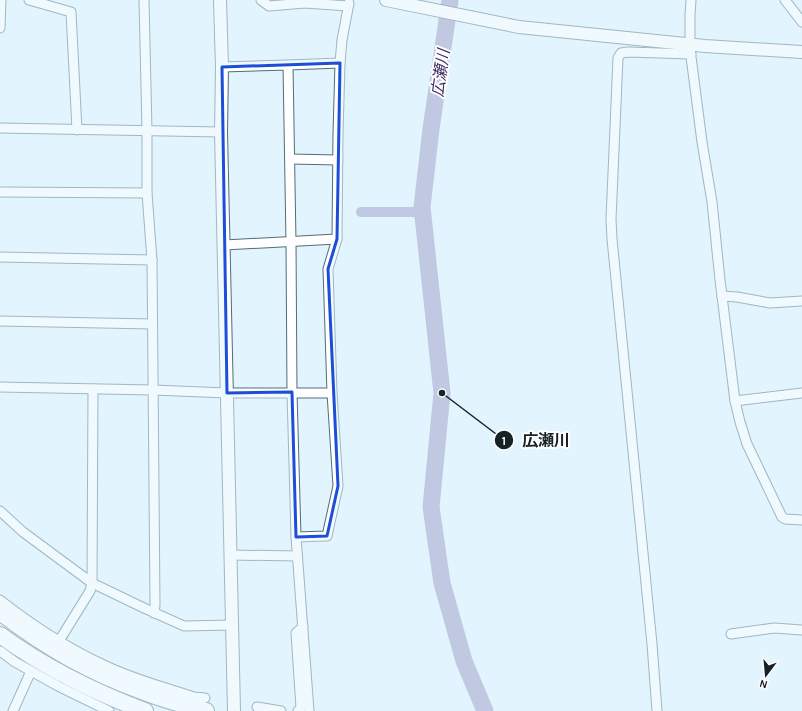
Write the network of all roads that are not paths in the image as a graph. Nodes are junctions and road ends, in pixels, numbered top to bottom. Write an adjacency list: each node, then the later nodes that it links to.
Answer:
1 (1, 0): 10 (street)
2 (29, 0): 17 (street)
3 (144, 0): 18 (street)
4 (220, 0): 15 (street)
5 (261, 0): 13 (street)
6 (386, 0): 11 (street)
7 (692, 0): 11 (street)
8 (785, 0): 9 (street)
9 (802, 22)
10 (0, 28)
11 (690, 49): 12 (street); 29 (street); 68 (street)
12 (802, 52)
13 (340, 63): 14 (street); 21 (street)
14 (288, 65): 15 (street); 20 (street)
15 (222, 67): 19 (street)
16 (0, 128): 17 (street)
17 (77, 130): 18 (street)
18 (147, 131): 19 (street); 23 (street)
19 (221, 132): 26 (street)
20 (290, 160): 21 (street); 25 (street)
21 (338, 160): 24 (street)
22 (0, 192): 23 (street)
23 (147, 193): 28 (street)
24 (337, 239): 25 (street); 37 (street)
25 (291, 242): 26 (street); 36 (street)
26 (224, 245): 38 (street)
27 (0, 257): 28 (street)
28 (152, 260): 32 (street)
29 (722, 296): 30 (street); 40 (street)
30 (802, 301)
31 (0, 322): 32 (street)
32 (152, 324): 35 (street)
33 (0, 387): 34 (street)
34 (93, 389): 35 (street); 46 (street)
35 (153, 390): 38 (street); 49 (street)
36 (292, 392): 37 (street); 38 (street); 43 (street)
37 (332, 392): 43 (street)
38 (227, 393): 44 (street)
39 (802, 393): 40 (street)
40 (735, 401): 42 (street)
41 (0, 512): 46 (street)
42 (802, 520)
43 (296, 537): 45 (street)
44 (230, 555): 45 (street); 50 (street)
45 (297, 556): 51 (street)
46 (92, 582): 49 (street); 55 (street)
47 (0, 600): 55 (street)
48 (0, 612): 58 (highway)
49 (154, 613): 50 (street)
50 (232, 625): 64 (street)
51 (303, 627): 66 (street); 67 (street)
52 (802, 630): 53 (street)
53 (731, 634)
54 (0, 635): 63 (highway)
55 (59, 641): 58 (street)
56 (1, 650): 57 (street)
57 (31, 671): 61 (street); 62 (street)
58 (107, 672): 59 (highway)
59 (205, 704)
60 (257, 708): 65 (street)
61 (13, 711)
62 (109, 711)
63 (145, 711)
64 (234, 711)
65 (281, 711)
66 (298, 711)
67 (309, 711)
68 (657, 711)

